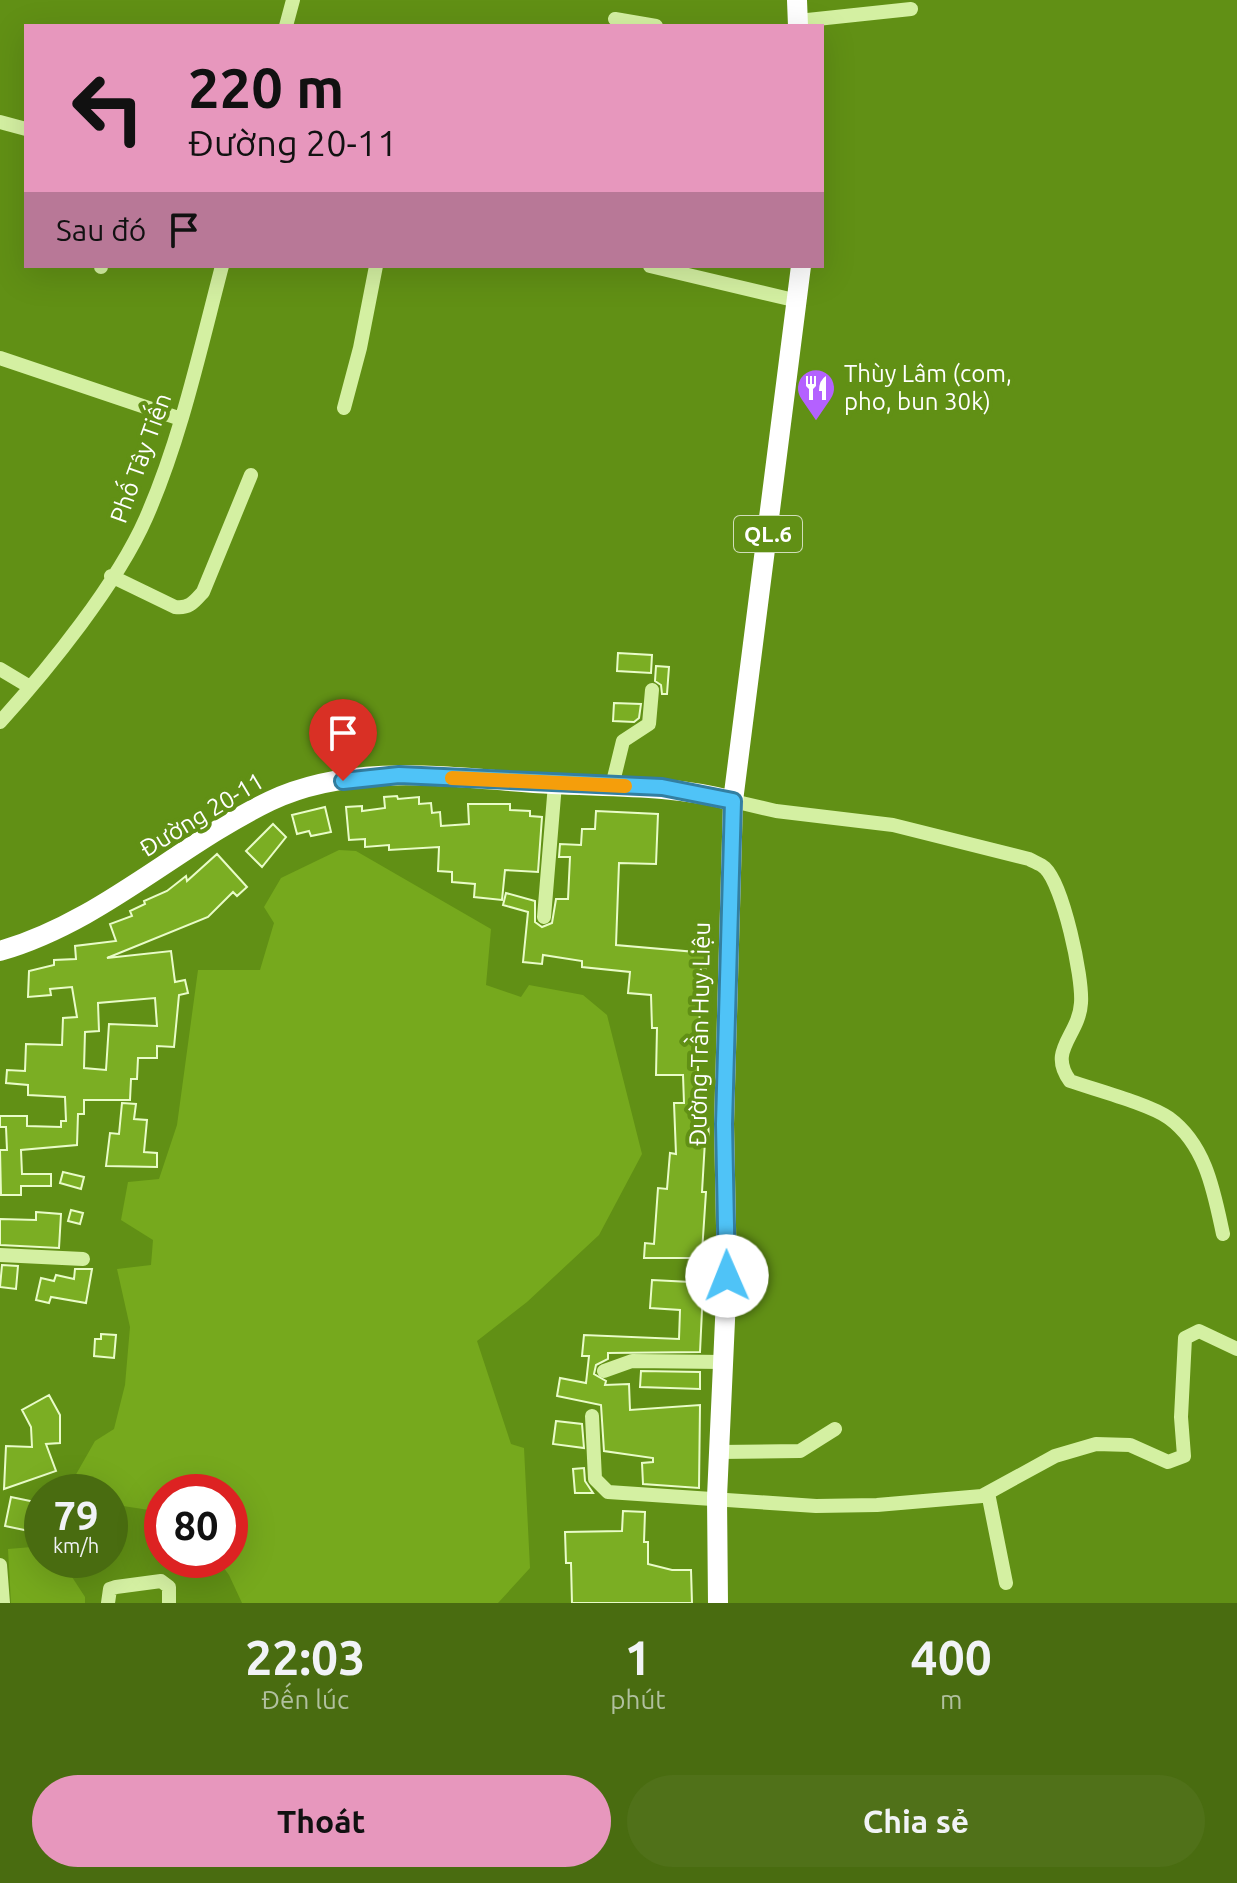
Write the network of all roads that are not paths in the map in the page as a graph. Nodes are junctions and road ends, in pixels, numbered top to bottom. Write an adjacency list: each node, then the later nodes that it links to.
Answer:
1 (293, 0): 5 (street)
2 (797, 0): 7 (highway)
3 (911, 9): 7 (street)
4 (615, 19): 6 (street)
5 (287, 24)
6 (644, 24)
7 (798, 24)
8 (0, 122): 9 (street)
9 (24, 128)
10 (221, 268): 17 (street, Phố Tây Tiến)
11 (376, 268): 16 (street)
12 (658, 268): 14 (street)
13 (801, 268): 14 (highway, QL.6)
14 (798, 301): 26 (highway, QL.6)
15 (0, 358): 17 (street)
16 (344, 408)
17 (181, 419): 19 (street, Phố Tây Tiến)
18 (251, 475): 19 (street)
19 (111, 576): 21 (street, Phố Tây Tiến)
20 (0, 669): 21 (street)
21 (30, 687): 23 (street, Phố Tây Tiến)
22 (652, 690): 25 (street)
23 (0, 722)
24 (555, 784): 25 (highway, Đường 20-11); 27 (street); 28 (highway, Đường 20-11)
25 (612, 786): 26 (highway, Đường 20-11)
26 (733, 801): 29 (street); 33 (highway, Đường Trần Huy Liệu / QL.6)
27 (544, 917)
28 (0, 951)
29 (1223, 1234)
30 (0, 1255): 31 (street)
31 (83, 1259)
32 (1237, 1349): 38 (street)
33 (723, 1362): 34 (street); 37 (highway, Đường Trần Huy Liệu / QL.6)
34 (604, 1371)
35 (592, 1416): 39 (street)
36 (835, 1429): 37 (street)
37 (719, 1452): 39 (highway, Đường Trần Huy Liệu / QL.6)
38 (988, 1493): 39 (street); 41 (street)
39 (717, 1497): 45 (highway, Đường Trần Huy Liệu / QL.6)
40 (0, 1565): 42 (street)
41 (1006, 1583)
42 (3, 1603)
43 (108, 1603): 44 (street)
44 (169, 1603)
45 (718, 1603)

